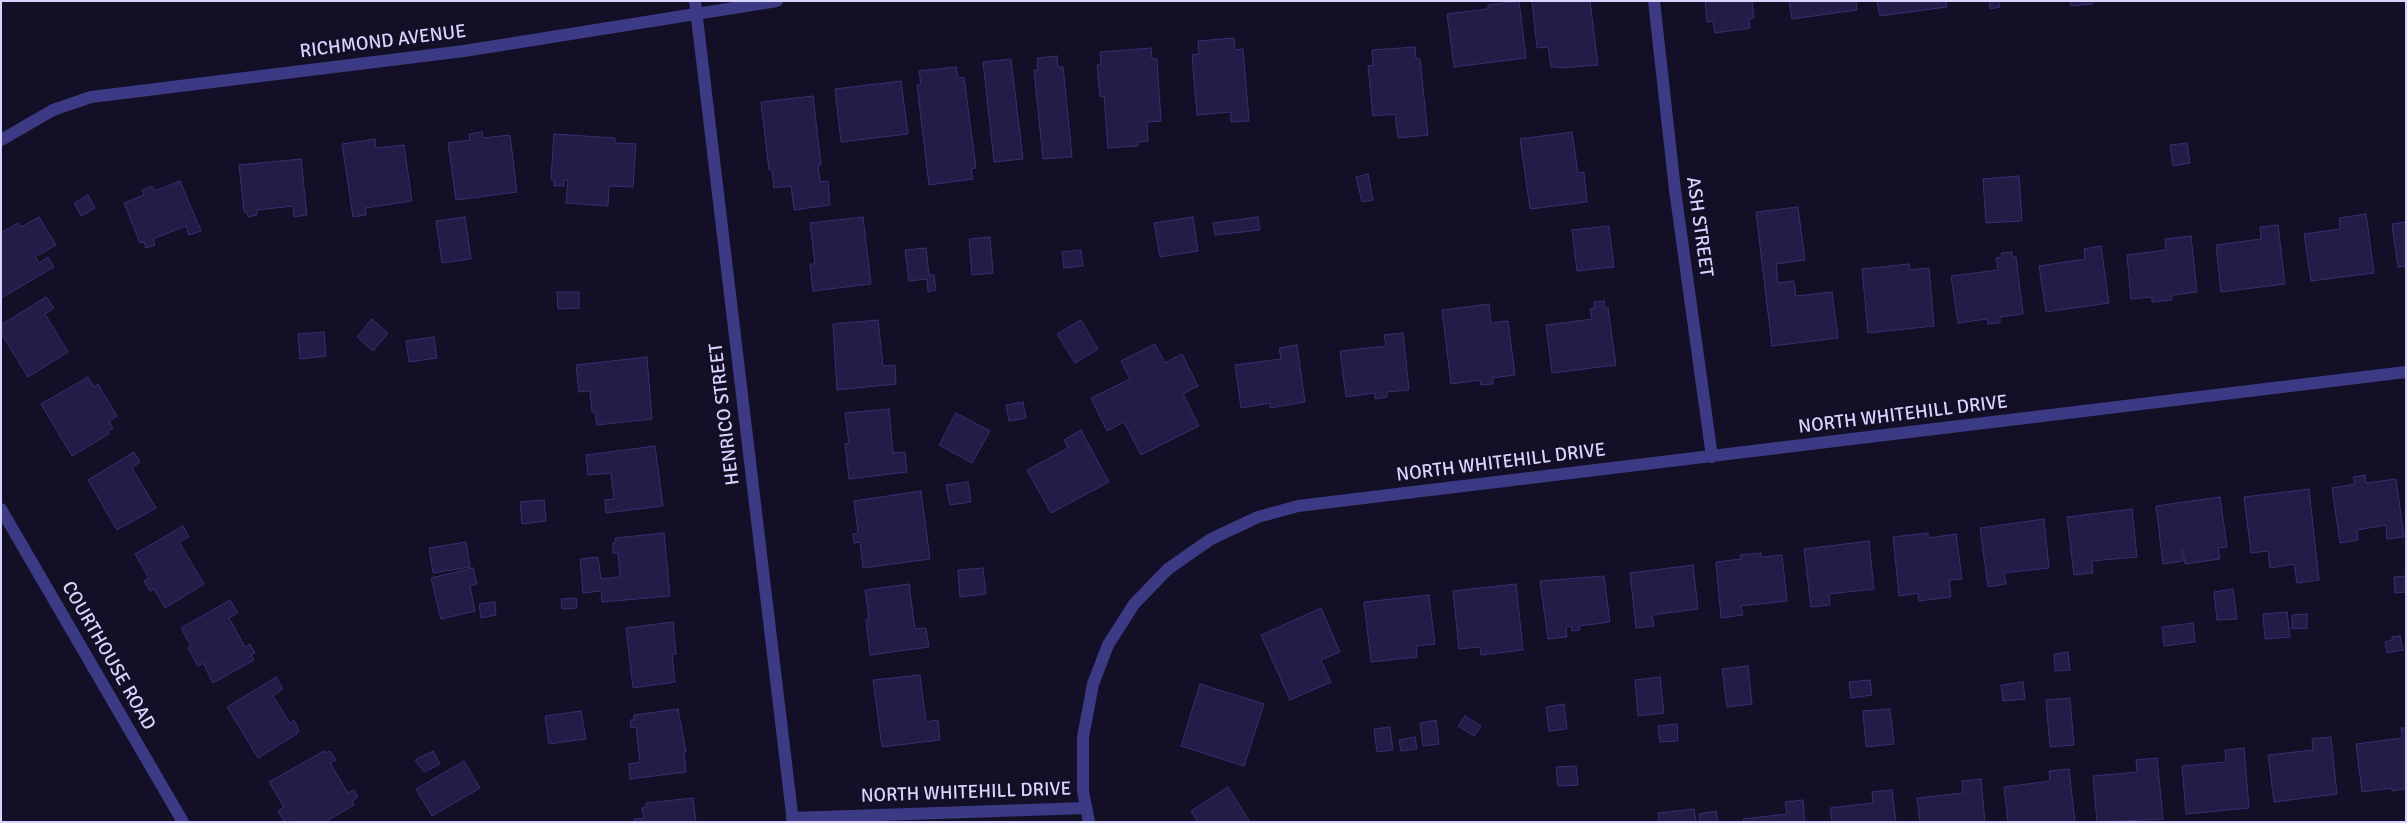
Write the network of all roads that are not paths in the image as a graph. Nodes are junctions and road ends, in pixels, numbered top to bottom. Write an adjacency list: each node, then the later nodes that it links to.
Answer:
1 (777, 1): 3 (street, RICHMOND AVENUE)
2 (1654, 1): 6 (street, ASH STREET)
3 (696, 7): 4 (street, RICHMOND AVENUE); 9 (street, HENRICO STREET)
4 (1, 140)
5 (2406, 372): 6 (street, NORTH WHITEHILL DRIVE)
6 (1712, 457): 8 (street, NORTH WHITEHILL DRIVE)
7 (1, 509): 10 (street, COURTHOUSE ROAD)
8 (1085, 808): 9 (street, NORTH WHITEHILL DRIVE); 11 (street)
9 (793, 820)
10 (183, 822)
11 (1089, 822)

